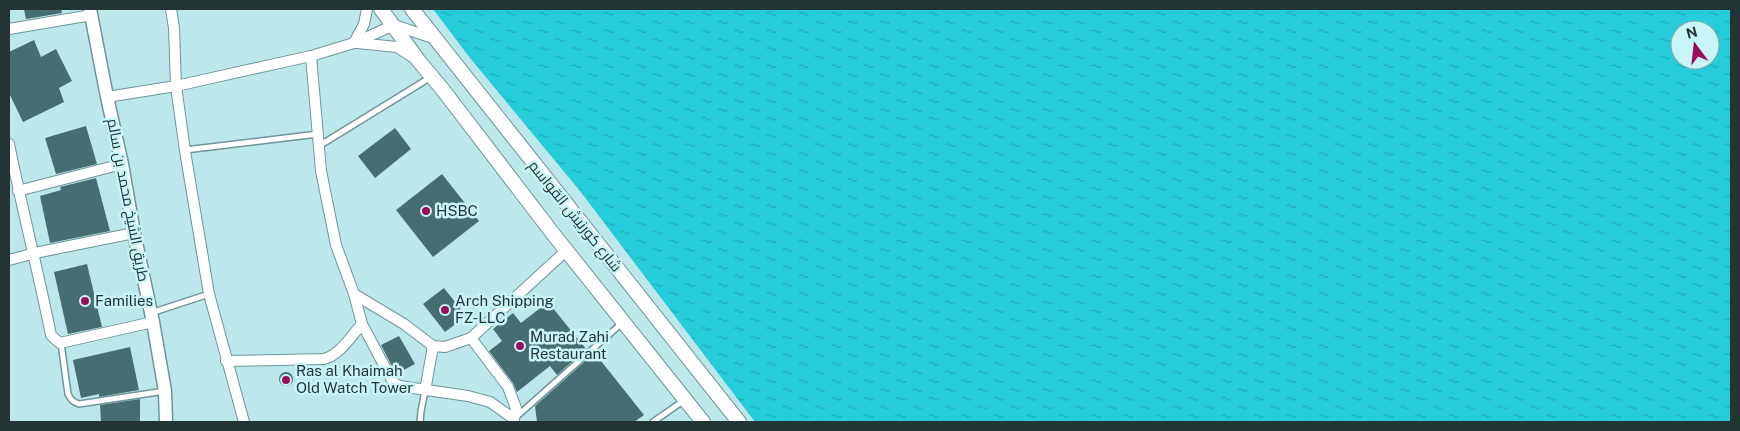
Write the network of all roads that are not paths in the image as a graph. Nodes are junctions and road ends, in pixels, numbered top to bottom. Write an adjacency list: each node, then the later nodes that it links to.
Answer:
1 (171, 9): 13 (street)
2 (367, 9): 9 (street)
3 (381, 9): 6 (main road, شارع كورنيش القواسم)
4 (412, 9): 8 (main road, شارع كورنيش القواسم)
5 (91, 12): 7 (street); 14 (street, طريق الشيخ محمد بن سالم)
6 (394, 25): 8 (street); 9 (street); 11 (main road, شارع كورنيش القواسم)
7 (9, 29)
8 (434, 38): 43 (main road, شارع كورنيش القواسم)
9 (354, 42): 10 (street); 11 (street)
10 (311, 56): 13 (street); 15 (street)
11 (418, 60): 12 (main road, شارع كورنيش القواسم)
12 (431, 76): 17 (lane); 22 (main road, شارع كورنيش القواسم)
13 (176, 86): 14 (street); 18 (street)
14 (107, 96): 19 (street, طريق الشيخ محمد بن سالم)
15 (318, 134): 17 (street); 18 (lane)
16 (9, 144): 20 (street)
17 (319, 147): 26 (street)
18 (185, 150): 25 (street)
19 (122, 164): 20 (street); 21 (street, طريق الشيخ محمد بن سالم)
20 (18, 190): 23 (street)
21 (134, 233): 23 (street); 27 (street, طريق الشيخ محمد بن سالم)
22 (567, 250): 28 (main road, شارع كورنيش القواسم); 30 (street)
23 (35, 253): 24 (street); 31 (street)
24 (9, 260)
25 (209, 294): 27 (lane); 33 (street)
26 (354, 294): 29 (street); 32 (street)
27 (152, 317): 31 (street); 35 (street, طريق الشيخ محمد بن سالم)
28 (623, 321): 36 (main road, شارع كورنيش القواسم); 37 (lane)
29 (362, 324): 33 (street); 34 (street)
30 (471, 338): 32 (street); 37 (street)
31 (60, 342): 35 (lane)
32 (433, 346): 34 (street)
33 (226, 361): 39 (street)
34 (425, 390): 37 (street); 40 (lane)
35 (165, 391): 38 (street, طريق الشيخ محمد بن سالم)
36 (685, 399): 41 (lane); 42 (main road, شارع كورنيش القواسم)
37 (514, 420)
38 (166, 422)
39 (244, 422)
40 (420, 422)
41 (653, 422)
42 (703, 422)
43 (739, 422)

